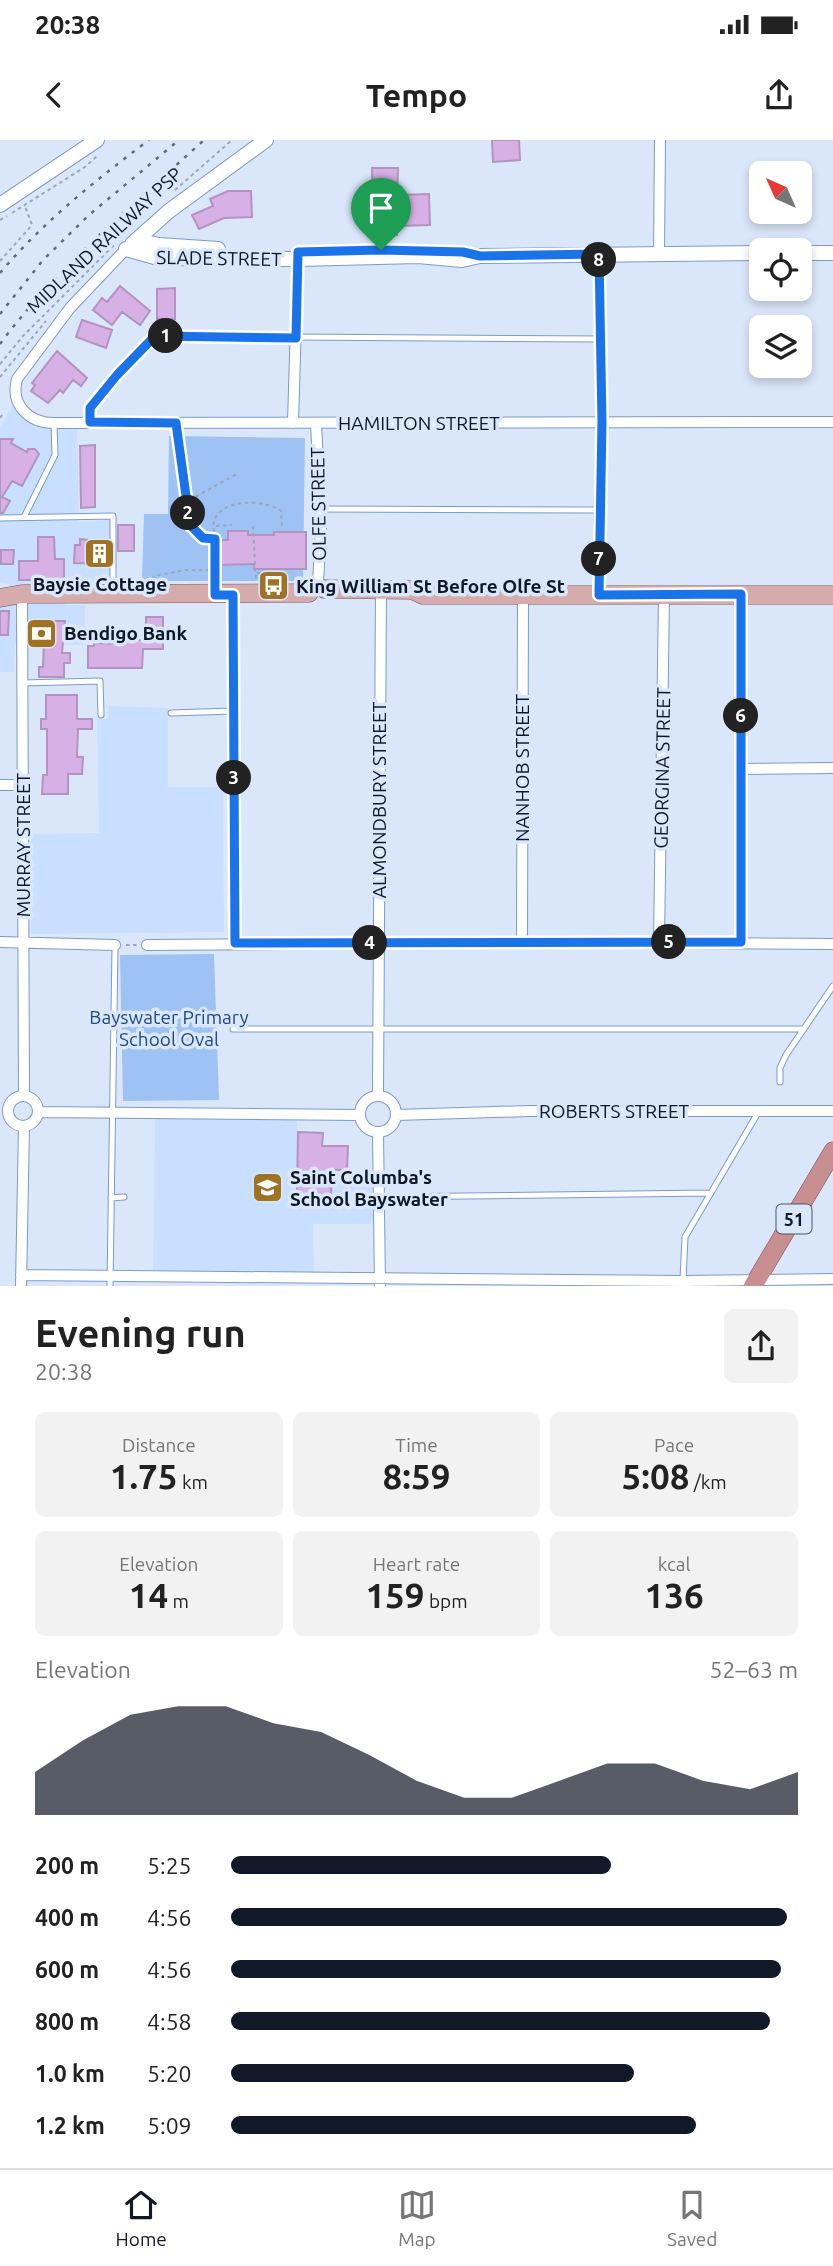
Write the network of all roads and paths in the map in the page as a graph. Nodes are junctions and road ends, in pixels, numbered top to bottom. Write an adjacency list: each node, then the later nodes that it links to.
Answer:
1 (232, 140): 5 (path, MIDLAND RAILWAY PSP)
2 (266, 140): 9 (street)
3 (660, 140): 13 (street)
4 (99, 144): 6 (street); 7 (path)
5 (168, 197)
6 (0, 205)
7 (25, 205): 8 (path); 16 (path)
8 (0, 220)
9 (126, 244): 15 (street, SLADE STREET); 20 (path, MIDLAND RAILWAY PSP); 27 (street, HAMILTON STREET)
10 (812, 253): 11 (street)
11 (833, 253)
12 (599, 254): 13 (street, SLADE STREET); 15 (street, SLADE STREET); 18 (street)
13 (659, 254): 14 (street, SLADE STREET)
14 (749, 254)
15 (298, 255): 17 (street, OLFE STREET)
16 (0, 261)
17 (296, 338): 18 (lane); 24 (lane); 29 (street, OLFE STREET)
18 (600, 339): 25 (street)
19 (21, 350): 21 (path)
20 (0, 365)
21 (0, 377)
22 (3, 414): 23 (path)
23 (0, 418)
24 (90, 422): 27 (street, HAMILTON STREET); 28 (street, HAMILTON STREET)
25 (602, 422): 26 (street, HAMILTON STREET); 30 (street, HAMILTON STREET); 34 (street)
26 (833, 422)
27 (54, 423): 36 (lane)
28 (176, 423): 29 (street, HAMILTON STREET); 32 (path)
29 (293, 423): 30 (street, HAMILTON STREET)
30 (316, 423): 33 (street, OLFE STREET)
31 (237, 474): 32 (path)
32 (188, 509): 42 (path)
33 (320, 509): 34 (lane); 49 (street, OLFE STREET)
34 (599, 510): 41 (street)
35 (0, 518): 36 (lane)
36 (24, 518): 51 (lane)
37 (232, 525): 38 (path)
38 (214, 526): 40 (path); 42 (path)
39 (253, 526): 44 (path)
40 (282, 526)
41 (599, 526): 56 (path)
42 (215, 539): 43 (path)
43 (215, 570): 45 (path); 54 (path)
44 (256, 573): 46 (path); 47 (path)
45 (149, 582)
46 (256, 583)
47 (278, 584)
48 (0, 589): 50 (main road)
49 (318, 591): 52 (main road); 54 (main road)
50 (22, 594): 51 (main road); 59 (main road); 60 (street, MURRAY STREET)
51 (113, 594): 54 (main road)
52 (381, 594): 55 (main road); 74 (street, ALMONDBURY STREET)
53 (741, 594): 57 (main road); 58 (main road); 64 (street)
54 (224, 595): 61 (street)
55 (523, 595): 56 (main road); 70 (street, NANHOB STREET)
56 (599, 595): 57 (main road)
57 (664, 595): 71 (street, GEORGINA STREET)
58 (833, 595)
59 (0, 598)
60 (23, 682): 63 (lane); 67 (street, MURRAY STREET)
61 (233, 711): 62 (lane); 73 (street)
62 (170, 713)
63 (101, 715)
64 (741, 768): 65 (street); 72 (street)
65 (833, 768)
66 (0, 785): 67 (street)
67 (23, 785): 69 (street, MURRAY STREET)
68 (0, 942): 69 (street)
69 (22, 942): 76 (street); 83 (street, MURRAY STREET)
70 (522, 942): 71 (street); 74 (street)
71 (659, 942): 72 (street)
72 (741, 942): 75 (street)
73 (235, 943): 74 (street); 77 (street)
74 (378, 943): 79 (street, ALMONDBURY STREET)
75 (833, 944)
76 (115, 945): 77 (path); 89 (lane)
77 (147, 945)
78 (833, 986): 81 (lane)
79 (378, 1027): 80 (lane); 81 (lane); 84 (street, ALMONDBURY STREET)
80 (233, 1029)
81 (804, 1029): 82 (lane)
82 (780, 1082)
83 (24, 1095): 87 (street); 88 (street)
84 (378, 1096): 90 (street); 91 (street)
85 (759, 1111): 86 (street, ROBERTS STREET); 91 (street, ROBERTS STREET); 95 (lane)
86 (833, 1111)
87 (38, 1112): 89 (street); 92 (street)
88 (4, 1113): 92 (street)
89 (113, 1113): 90 (street); 97 (lane)
90 (360, 1115): 93 (street)
91 (396, 1115): 93 (street)
92 (24, 1126): 99 (street)
93 (379, 1132): 96 (street)
94 (833, 1151): 104 (highway, 51)
95 (711, 1193): 96 (lane); 101 (lane)
96 (379, 1197): 103 (street)
97 (111, 1198): 98 (lane); 100 (lane)
98 (124, 1198)
99 (21, 1281): 100 (street)
100 (110, 1281): 103 (street)
101 (683, 1281): 104 (street); 105 (street)
102 (832, 1281): 104 (street)
103 (380, 1282): 105 (street)
104 (755, 1282)
105 (655, 1283)

